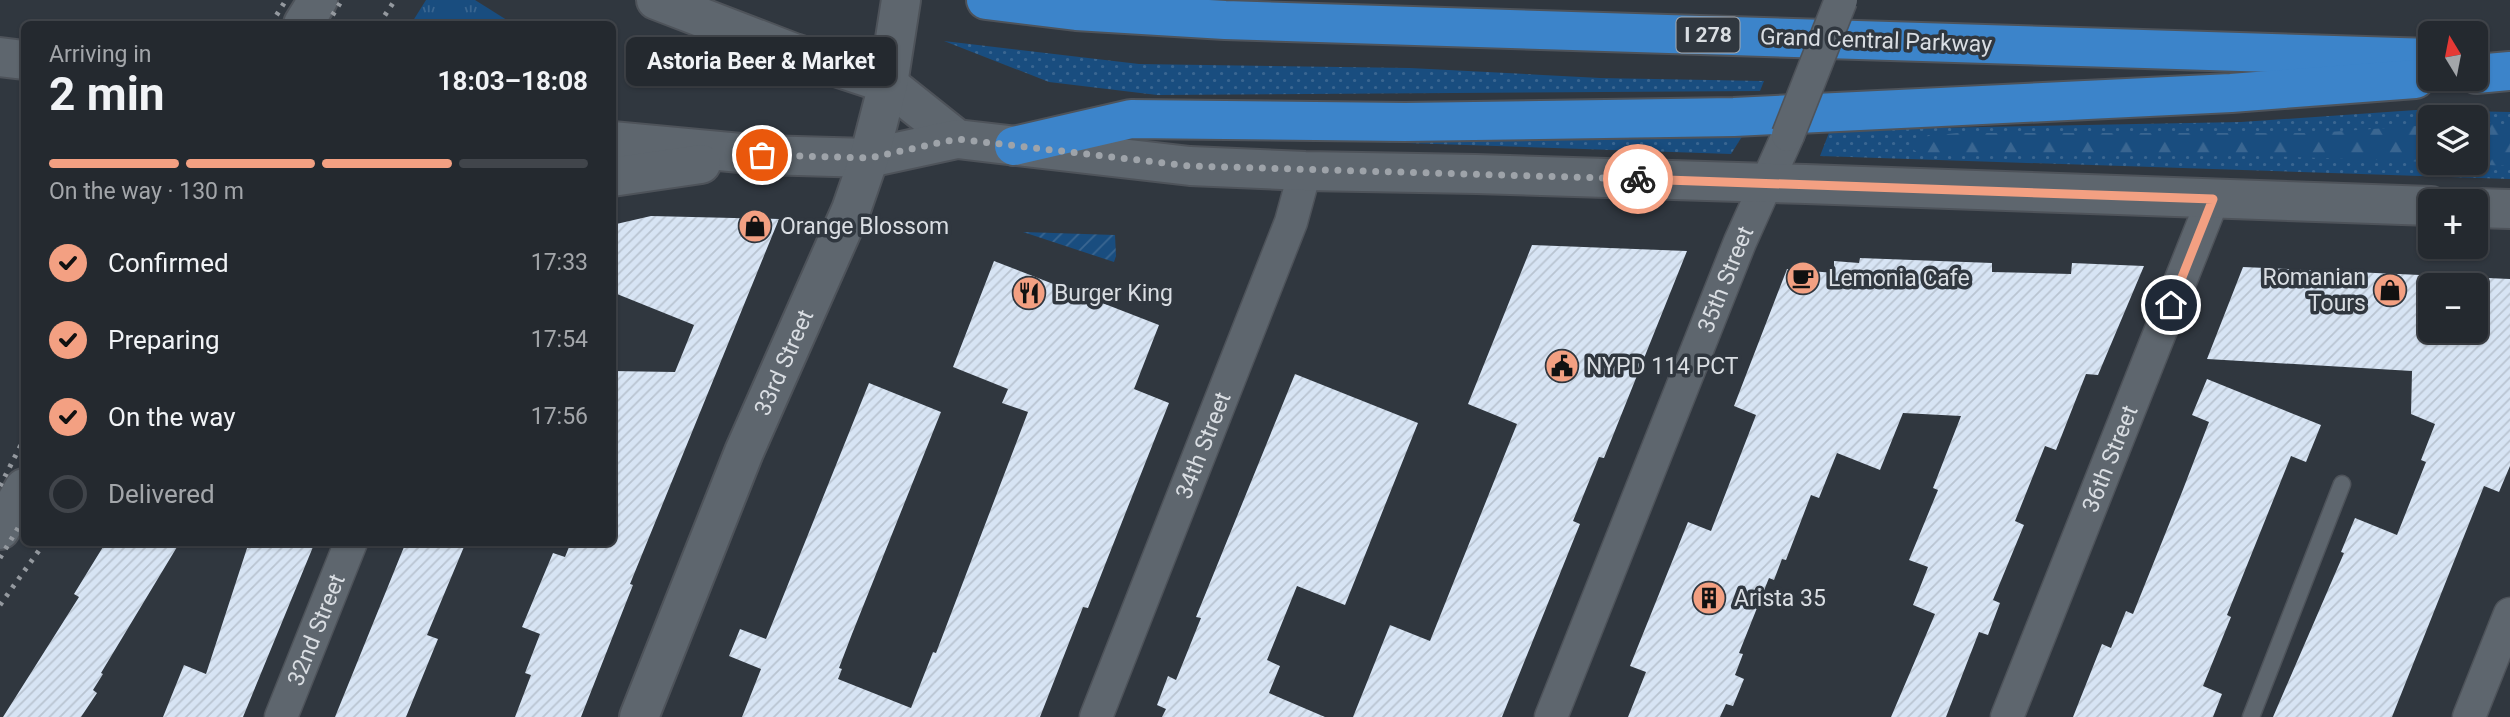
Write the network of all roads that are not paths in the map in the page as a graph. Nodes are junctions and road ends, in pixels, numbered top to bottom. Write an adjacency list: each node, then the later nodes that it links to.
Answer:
1 (318, 0): 6 (main road)
2 (656, 0): 15 (main road)
3 (986, 0): 8 (highway, Grand Central Parkway / I 278)
4 (1841, 0): 23 (street, 35th Street, bridge)
5 (899, 16): 15 (main road, 33rd Street)
6 (305, 21)
7 (0, 57): 10 (main road)
8 (2418, 58)
9 (2488, 59): 11 (highway)
10 (21, 60)
11 (2510, 60)
12 (2510, 71): 13 (highway)
13 (2488, 73)
14 (2418, 78): 18 (highway)
15 (888, 84): 16 (main road); 20 (main road, 33rd Street)
16 (957, 139): 18 (main road); 20 (main road)
17 (616, 141): 19 (main road)
18 (1014, 146): 21 (main road)
19 (762, 155): 20 (main road); 22 (main road)
20 (869, 158): 34 (main road, 33rd Street)
21 (1305, 171): 23 (main road); 35 (street, 34th Street)
22 (616, 176)
23 (1767, 183): 24 (main road); 36 (street, 35th Street)
24 (2213, 199): 25 (main road); 37 (street, 36th Street)
25 (2418, 206)
26 (2488, 208): 27 (main road)
27 (2510, 209)
28 (2342, 484): 38 (lane)
29 (21, 493): 30 (main road)
30 (0, 530)
31 (349, 546): 33 (street, 32nd Street)
32 (2510, 614): 39 (street)
33 (281, 717)
34 (639, 717)
35 (1096, 717)
36 (1551, 717)
37 (2007, 717)
38 (2251, 717)
39 (2469, 717)

